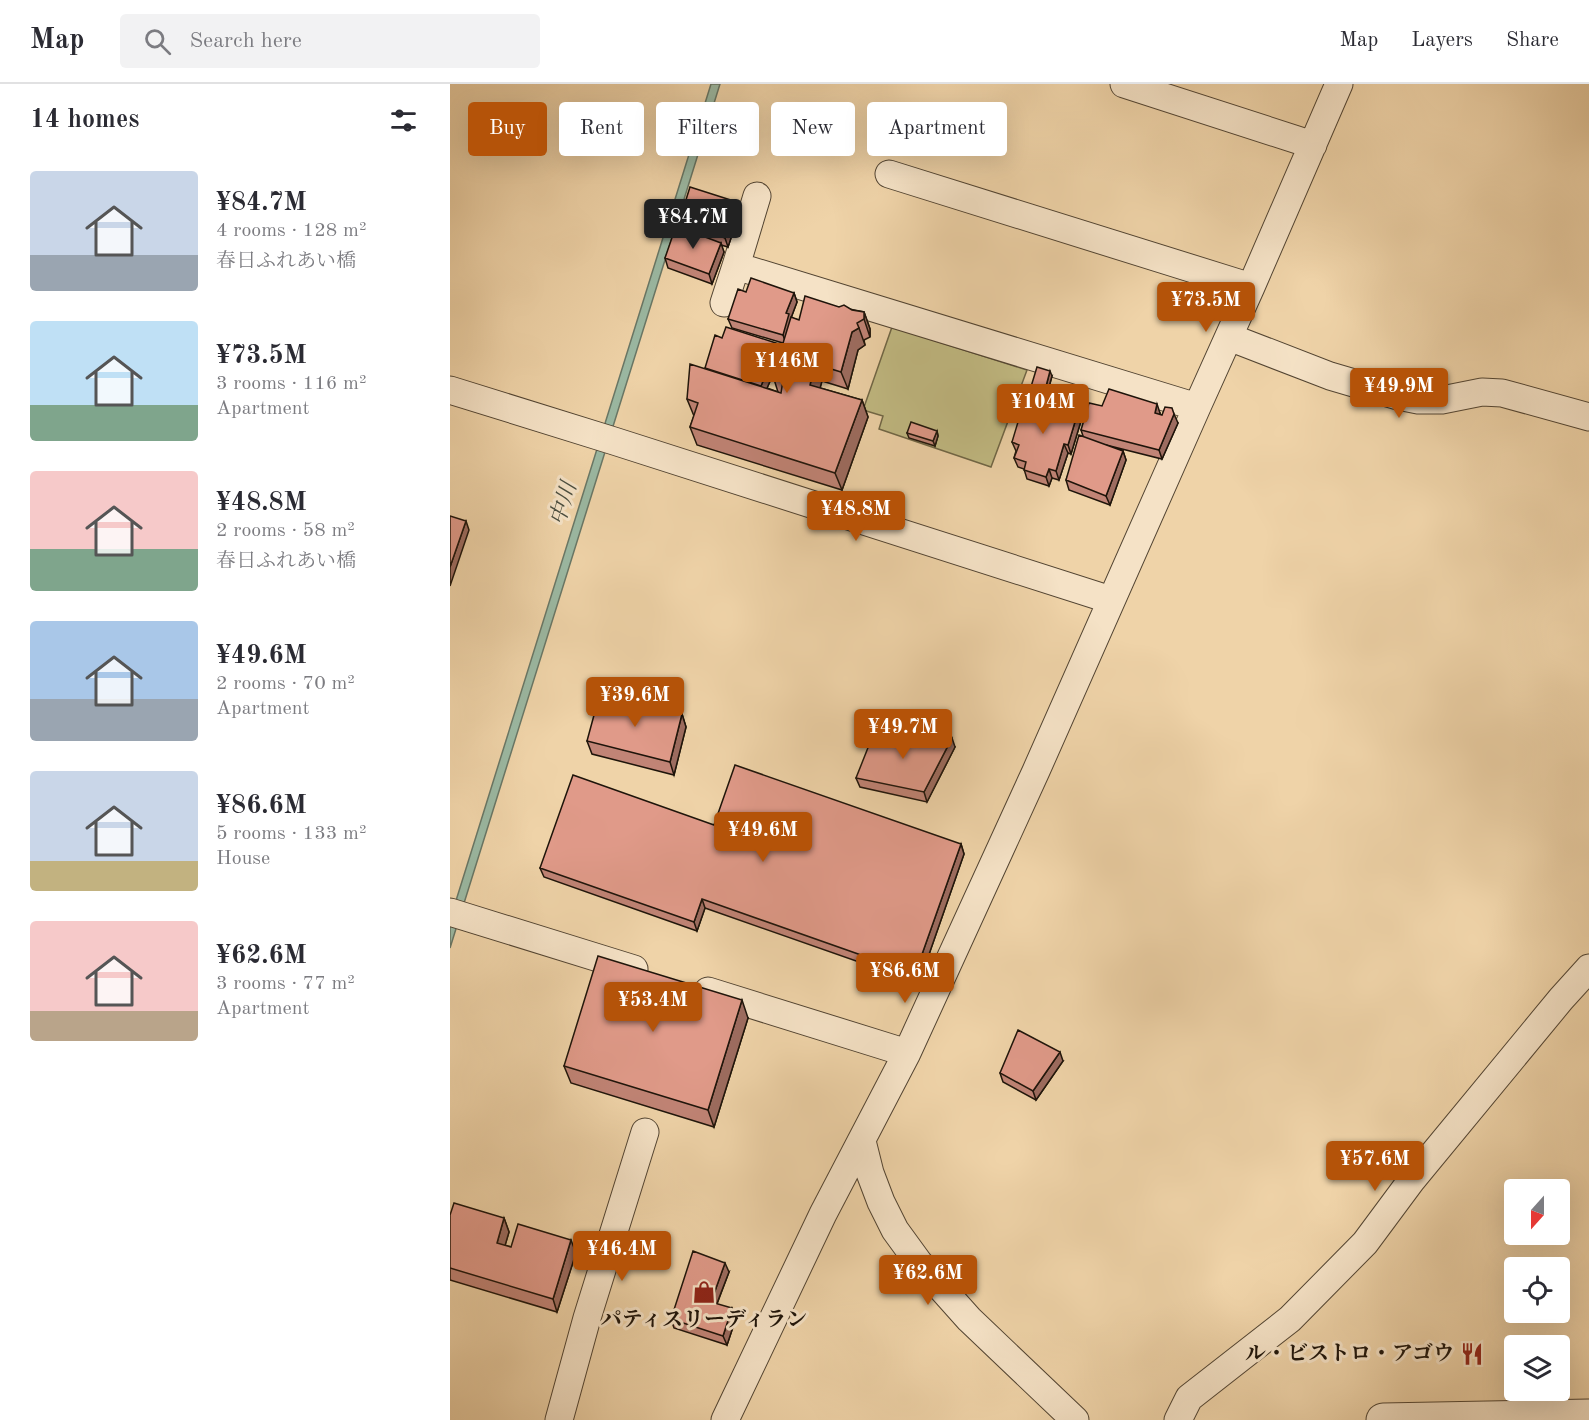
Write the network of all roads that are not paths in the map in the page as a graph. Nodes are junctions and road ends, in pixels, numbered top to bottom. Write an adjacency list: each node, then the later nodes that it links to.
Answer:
1 (1124, 84): 3 (street)
2 (1339, 84): 3 (street)
3 (1312, 145): 7 (street)
4 (889, 174): 7 (street)
5 (758, 196): 6 (street)
6 (736, 266): 8 (street); 11 (street)
7 (1251, 287): 9 (street)
8 (724, 303)
9 (1228, 337): 11 (street); 12 (street)
10 (450, 390): 13 (street)
11 (1197, 407): 13 (street)
12 (1589, 417)
13 (1111, 600): 16 (street)
14 (457, 914): 16 (street)
15 (1589, 968): 23 (street)
16 (907, 1053): 18 (street)
17 (645, 1132): 20 (street)
18 (862, 1141): 21 (street); 22 (street)
19 (1589, 1416): 24 (street)
20 (559, 1420)
21 (725, 1420)
22 (1075, 1420)
23 (1178, 1420)
24 (1383, 1420)

